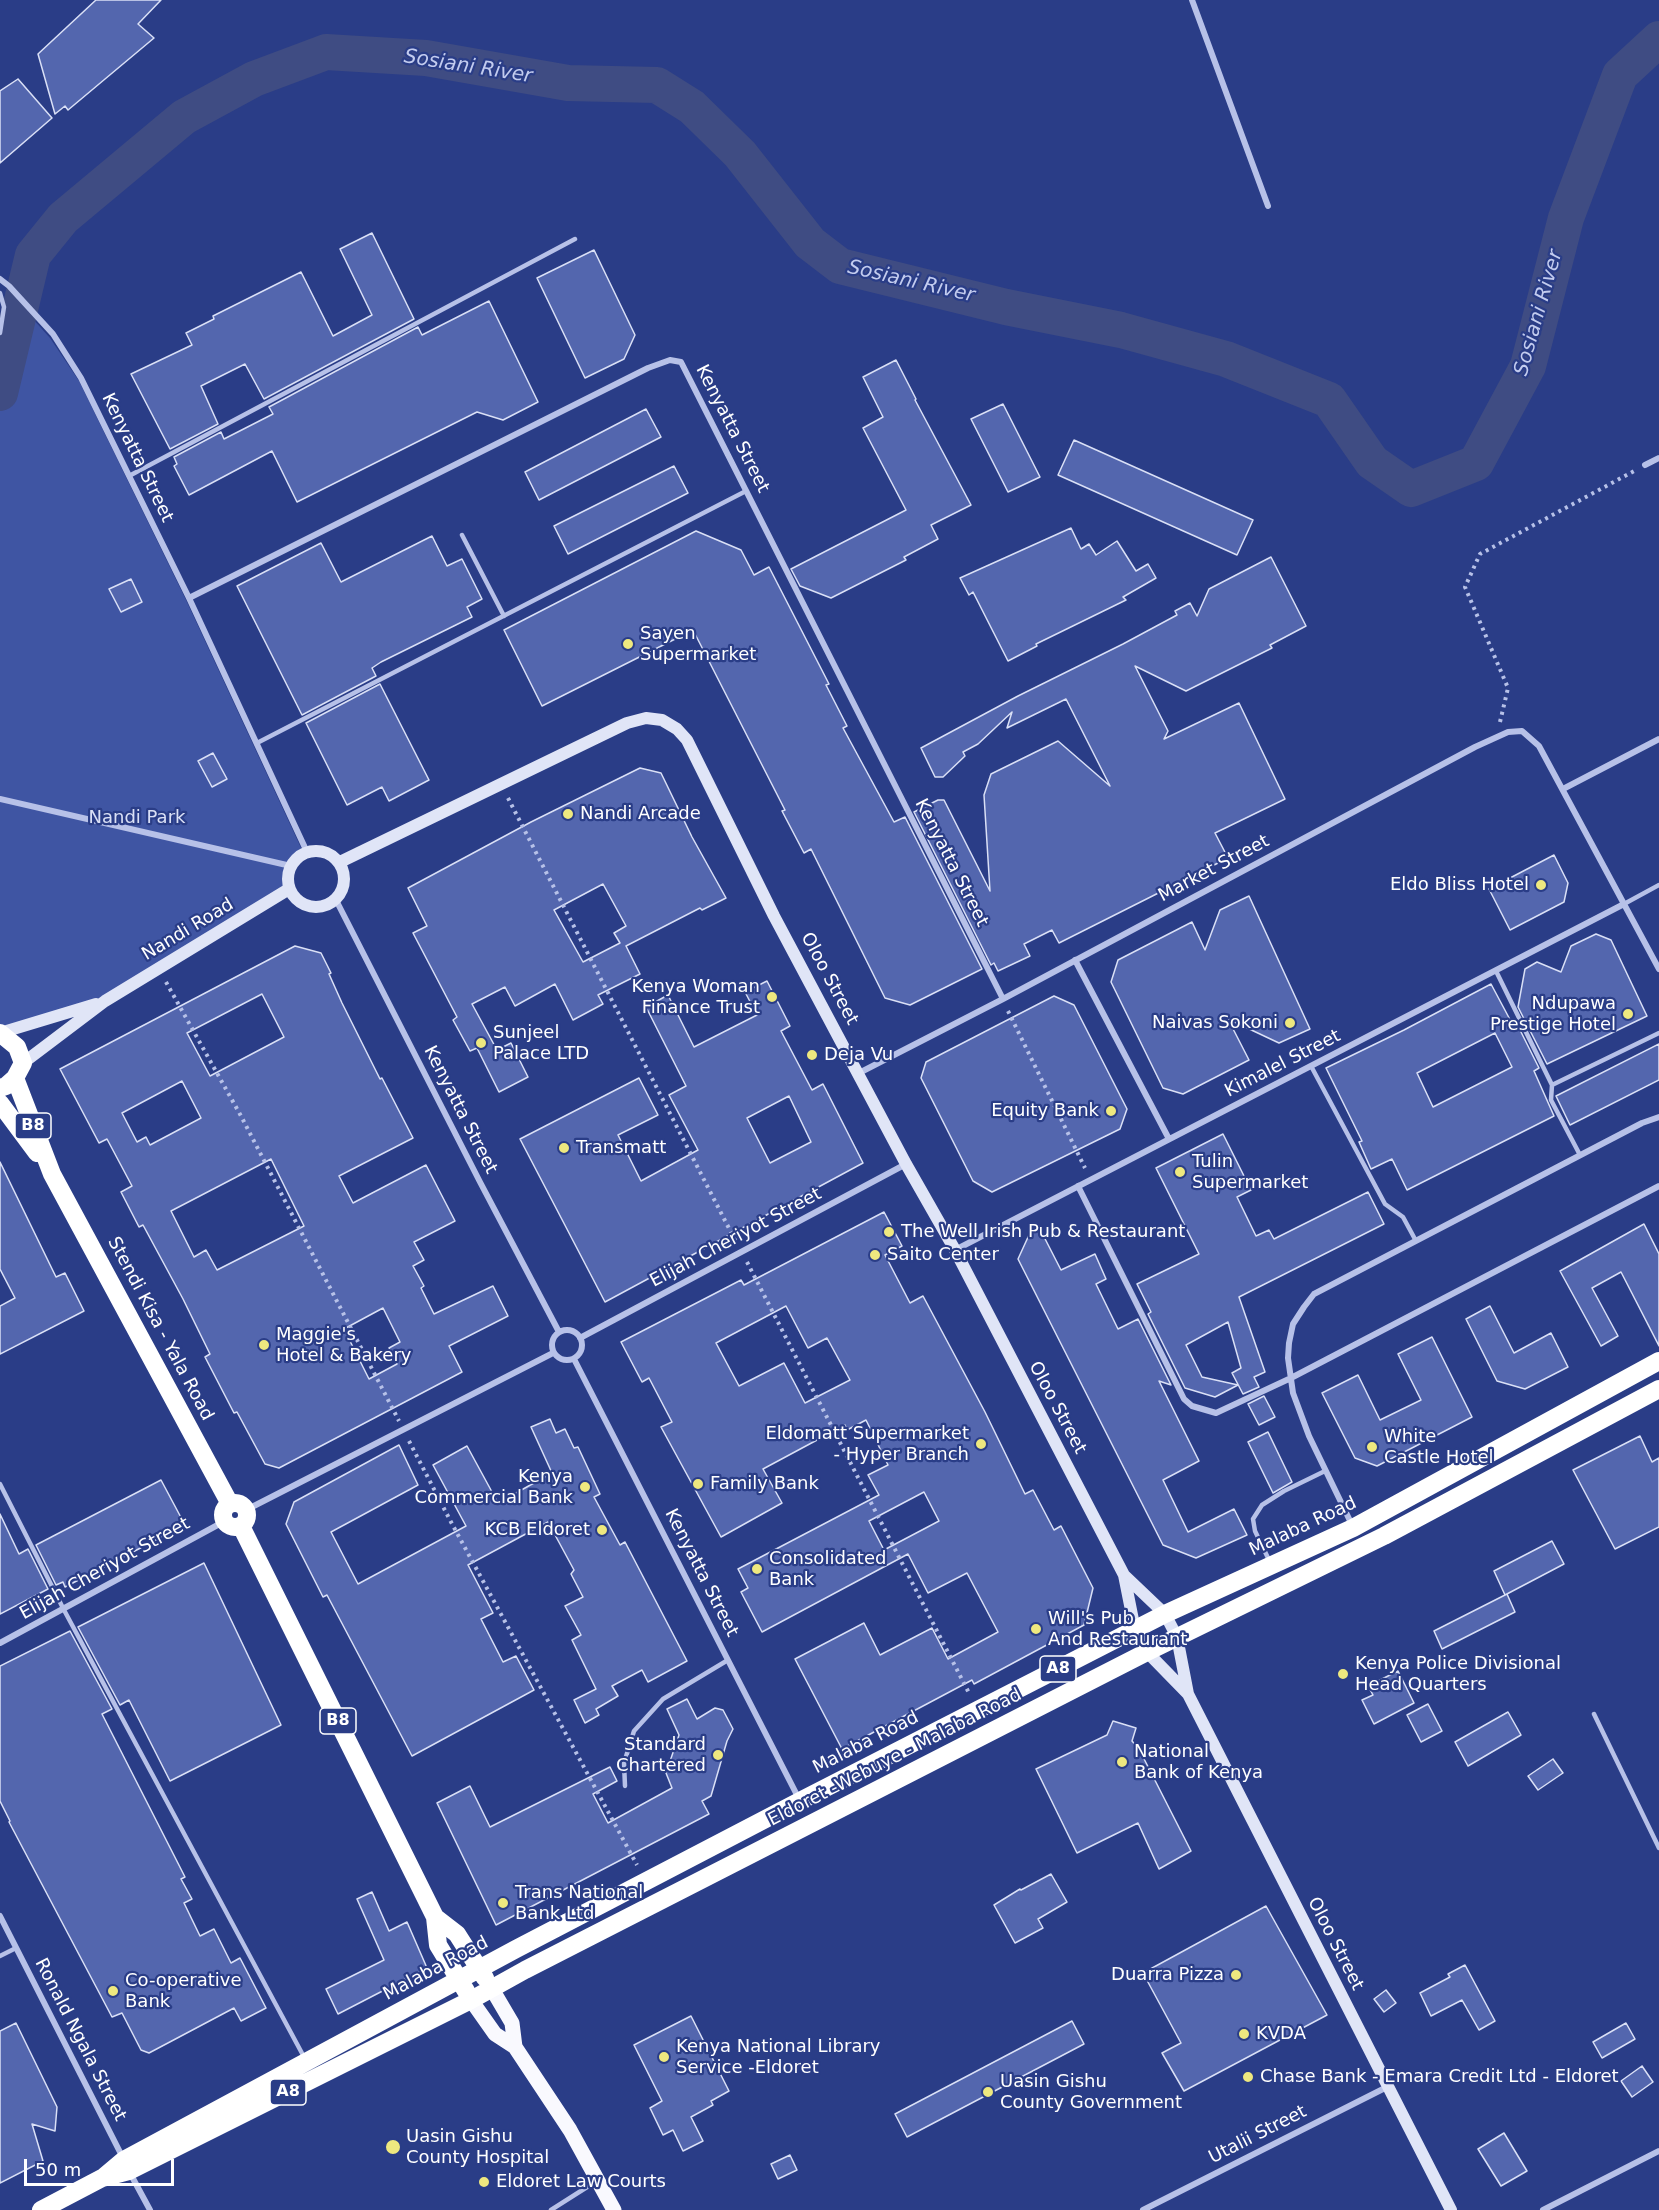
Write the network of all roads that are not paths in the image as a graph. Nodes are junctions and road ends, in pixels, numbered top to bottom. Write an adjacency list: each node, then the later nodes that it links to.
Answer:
1 (1192, 0): 2 (street)
2 (1268, 206)
3 (575, 239): 9 (lane)
4 (0, 279): 9 (street, Kenyatta Street)
5 (0, 293): 6 (lane)
6 (0, 333)
7 (1659, 458): 8 (street)
8 (1645, 465)
9 (129, 476): 12 (street, Kenyatta Street)
10 (746, 491): 12 (street, Kenyatta Street); 13 (lane); 28 (street, Kenyatta Street)
11 (462, 534): 13 (lane)
12 (189, 598): 15 (street, Kenyatta Street)
13 (504, 616): 15 (lane)
14 (1659, 739): 16 (street)
15 (257, 743): 18 (street, Kenyatta Street)
16 (1563, 789): 24 (street); 25 (street, Market Street)
17 (0, 799): 20 (street)
18 (307, 852): 19 (street); 20 (street)
19 (340, 862): 23 (street); 33 (street, Oloo Street)
20 (291, 866): 22 (street)
21 (1659, 885): 24 (lane)
22 (289, 890): 23 (street); 29 (street, Nandi Road)
23 (336, 900): 46 (street, Kenyatta Street)
24 (1624, 904): 26 (street); 27 (street, Kimalel Street)
25 (1075, 960): 28 (street, Market Street); 38 (street)
26 (1659, 969)
27 (1496, 970): 32 (street, Kimalel Street); 35 (lane)
28 (1003, 999): 33 (street, Market Street)
29 (105, 1001): 30 (street, Nandi Road); 34 (street, Nandi Road)
30 (0, 1033): 34 (highway, B8)
31 (1659, 1033): 35 (lane)
32 (1311, 1066): 38 (street, Kimalel Street); 44 (lane)
33 (859, 1073): 40 (street, Oloo Street)
34 (13, 1076): 41 (highway, Stendi Kisa - Yala Road / B8)
35 (1552, 1085): 39 (lane)
36 (0, 1103): 41 (highway, Stendi Kisa - Yala Road / B8)
37 (1659, 1117): 39 (street)
38 (1169, 1139): 42 (street, Kimalel Street)
39 (1580, 1155): 44 (street)
40 (906, 1164): 45 (street, Oloo Street); 47 (street, Elijah Cheriyot Street)
41 (52, 1174): 55 (highway, Stendi Kisa - Yala Road / B8)
42 (1078, 1186): 45 (street, Kimalel Street); 51 (street)
43 (1659, 1186): 51 (street)
44 (1416, 1241): 51 (street)
45 (954, 1250): 58 (street, Oloo Street)
46 (559, 1332): 47 (street); 48 (street)
47 (580, 1338): 49 (street)
48 (553, 1353): 49 (street); 55 (street, Elijah Cheriyot Street)
49 (574, 1359): 65 (street, Kenyatta Street)
50 (1659, 1361): 56 (highway, Malaba Road / A8)
51 (1291, 1378): 53 (street)
52 (1659, 1389): 62 (highway, Eldoret -Webuye - Malaba Road / A8)
53 (1325, 1471): 56 (street); 57 (lane)
54 (0, 1484): 59 (lane)
55 (235, 1515): 59 (street, Elijah Cheriyot Street); 72 (highway, Stendi Kisa - Yala Road / B8)
56 (1353, 1528): 57 (highway, Malaba Road / A8)
57 (1272, 1565): 60 (highway, Malaba Road / A8)
58 (1124, 1575): 60 (street, Oloo Street); 61 (street, Oloo Street)
59 (64, 1610): 63 (street, Elijah Cheriyot Street); 80 (lane)
60 (1165, 1614): 61 (highway, Malaba Road / A8); 62 (street, Oloo Street)
61 (1135, 1630): 64 (street, Oloo Street); 69 (highway, Malaba Road / A8)
62 (1177, 1637): 64 (highway, Eldoret -Webuye - Malaba Road / A8); 66 (street, Oloo Street)
63 (0, 1643)
64 (1147, 1652): 66 (street, Oloo Street); 77 (highway, Eldoret -Webuye - Malaba Road / A8)
65 (728, 1660): 68 (lane); 69 (street, Kenyatta Street)
66 (1188, 1694): 81 (street, Oloo Street)
67 (1594, 1714): 70 (lane)
68 (625, 1786)
69 (800, 1801): 75 (highway, Malaba Road / A8)
70 (1659, 1848)
71 (0, 1916): 73 (street, Ronald Ngala Street)
72 (435, 1917): 75 (highway, Stendi Kisa - Yala Road / B8); 76 (highway, Stendi Kisa - Yala Road / B8)
73 (16, 1948): 74 (lane); 83 (street, Ronald Ngala Street)
74 (0, 1956)
75 (480, 1970): 76 (highway, Malaba Road / A8); 77 (highway, Stendi Kisa - Yala Road / B8)
76 (460, 1981): 78 (highway, Stendi Kisa - Yala Road / B8); 80 (highway, Malaba Road / A8)
77 (492, 1989): 78 (highway, Eldoret -Webuye - Malaba Road / A8); 79 (main road)
78 (471, 2000): 79 (main road); 83 (highway, Malaba Road / A8)
79 (515, 2047): 84 (main road)
80 (307, 2062): 83 (highway, Malaba Road / A8)
81 (1387, 2086): 89 (street, Utalii Street); 90 (street, Oloo Street)
82 (1659, 2151): 91 (street)
83 (127, 2165): 85 (highway, Malaba Road / A8); 86 (street, Ronald Ngala Street)
84 (598, 2181): 87 (lane); 88 (main road)
85 (41, 2210)
86 (150, 2210)
87 (550, 2210)
88 (614, 2210)
89 (1143, 2210)
90 (1451, 2210)
91 (1543, 2210)

